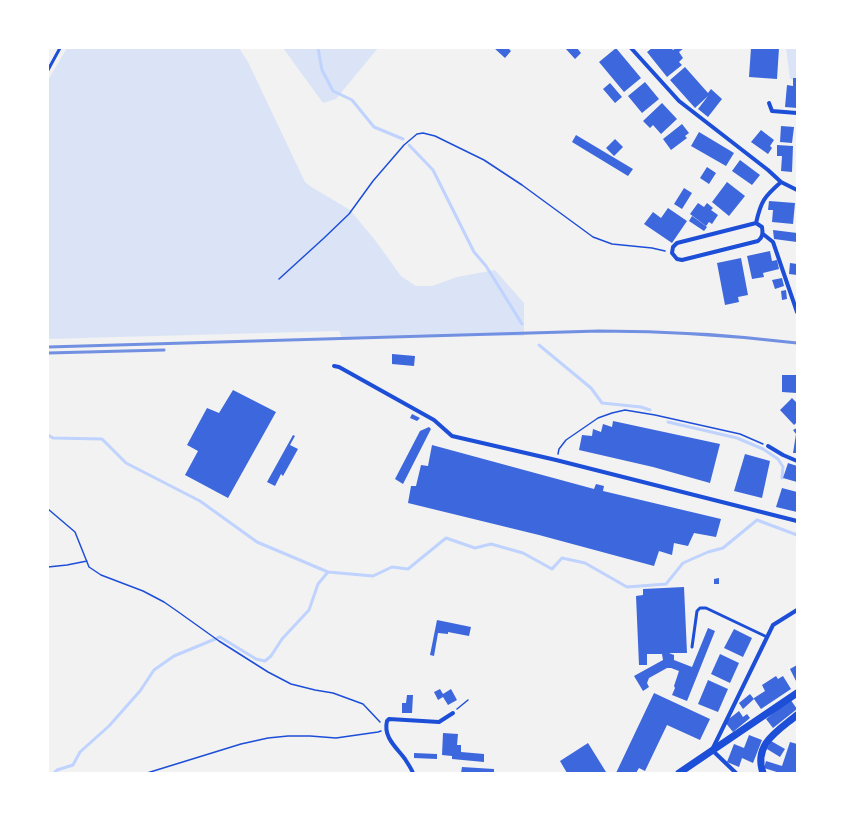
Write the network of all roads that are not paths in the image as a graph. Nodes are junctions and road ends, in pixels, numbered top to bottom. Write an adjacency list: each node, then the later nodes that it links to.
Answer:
1 (60, 48): 3 (lane)
2 (631, 48): 6 (street)
3 (48, 70)
4 (769, 103): 5 (street)
5 (797, 113)
6 (781, 182): 7 (street); 8 (street)
7 (797, 190)
8 (756, 223): 9 (street); 9 (street)
9 (763, 234): 10 (street)
10 (797, 312)
11 (334, 366): 14 (street)
12 (768, 446): 13 (street)
13 (797, 461)
14 (797, 521)
15 (797, 610): 16 (street)
16 (767, 637): 17 (lane); 21 (street)
17 (692, 647)
18 (797, 693): 21 (street)
19 (453, 713): 22 (street)
20 (797, 715): 25 (street)
21 (712, 750): 23 (street); 24 (street)
22 (413, 773)
23 (679, 773)
24 (736, 773)
25 (763, 773)

